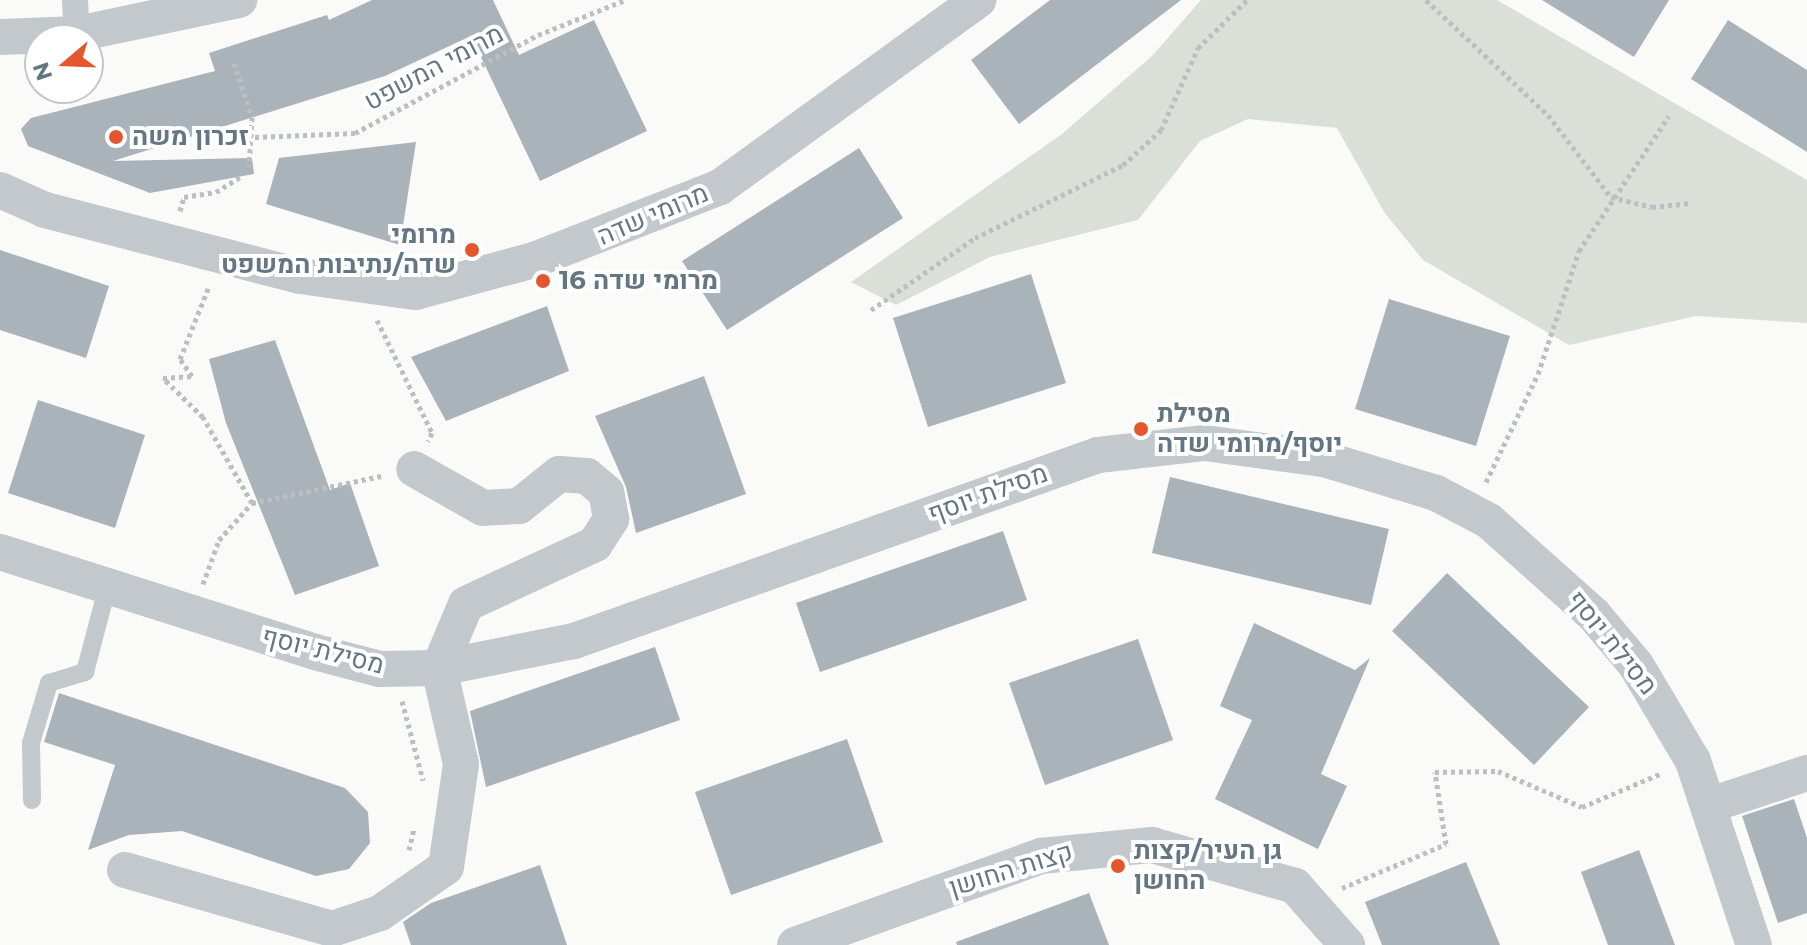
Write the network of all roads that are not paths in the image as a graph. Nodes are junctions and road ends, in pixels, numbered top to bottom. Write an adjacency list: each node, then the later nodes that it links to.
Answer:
1 (239, 0): 3 (street)
2 (978, 0): 5 (street, מרומי שדה)
3 (76, 17): 4 (street)
4 (0, 37)
5 (0, 190)
6 (414, 469): 9 (street)
7 (0, 552): 8 (street, מסילת יוסף)
8 (108, 585): 9 (street, מסילת יוסף); 11 (lane)
9 (439, 668): 12 (street, מסילת יוסף); 13 (street)
10 (1807, 773): 12 (street)
11 (32, 800)
12 (1710, 805): 16 (street, מסילת יוסף)
13 (125, 870)
14 (795, 945): 15 (street, קצות החושן)
15 (1347, 945)
16 (1754, 945)

